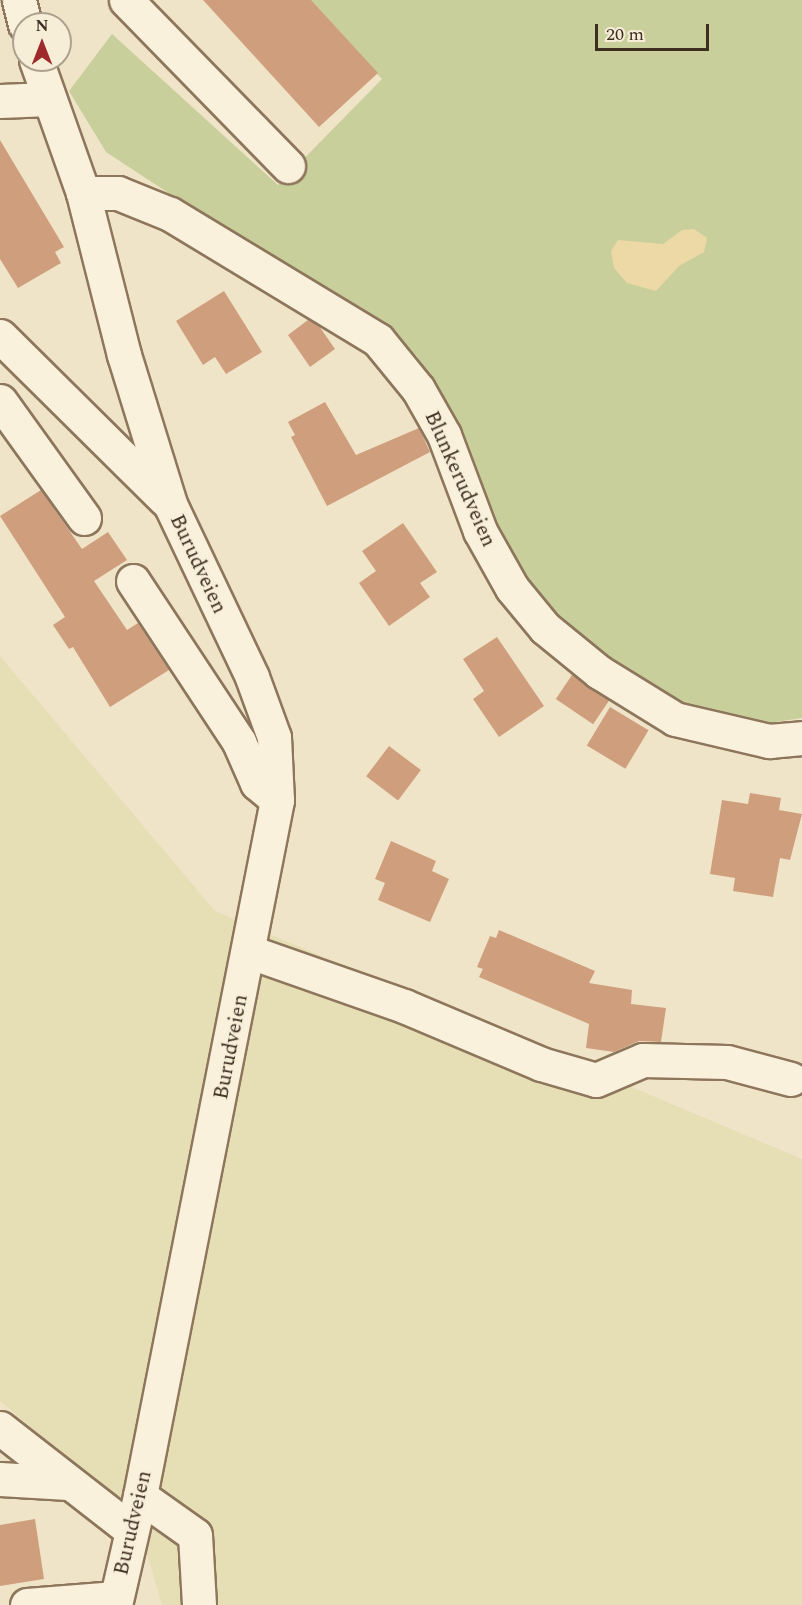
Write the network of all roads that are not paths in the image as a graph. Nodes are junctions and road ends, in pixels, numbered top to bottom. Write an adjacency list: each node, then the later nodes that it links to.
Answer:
1 (126, 0): 4 (street)
2 (33, 72): 3 (street, Burudveien)
3 (25, 100): 5 (street, Burudveien)
4 (288, 166)
5 (83, 193): 8 (street, Burudveien); 11 (street, Blunkerudveien)
6 (0, 336): 8 (street, Burudveien)
7 (0, 401): 9 (street)
8 (170, 504): 12 (street, Burudveien)
9 (84, 518)
10 (133, 581): 12 (street)
11 (802, 738)
12 (277, 801): 13 (street, Burudveien)
13 (250, 952): 14 (street); 18 (street, Burudveien)
14 (791, 1079)
15 (0, 1428): 17 (street)
16 (0, 1479): 17 (street)
17 (68, 1483): 19 (street)
18 (140, 1496): 19 (street, Burudveien); 22 (street)
19 (131, 1530): 20 (street, Burudveien)
20 (115, 1602): 21 (street)
21 (27, 1605)
22 (199, 1605)

